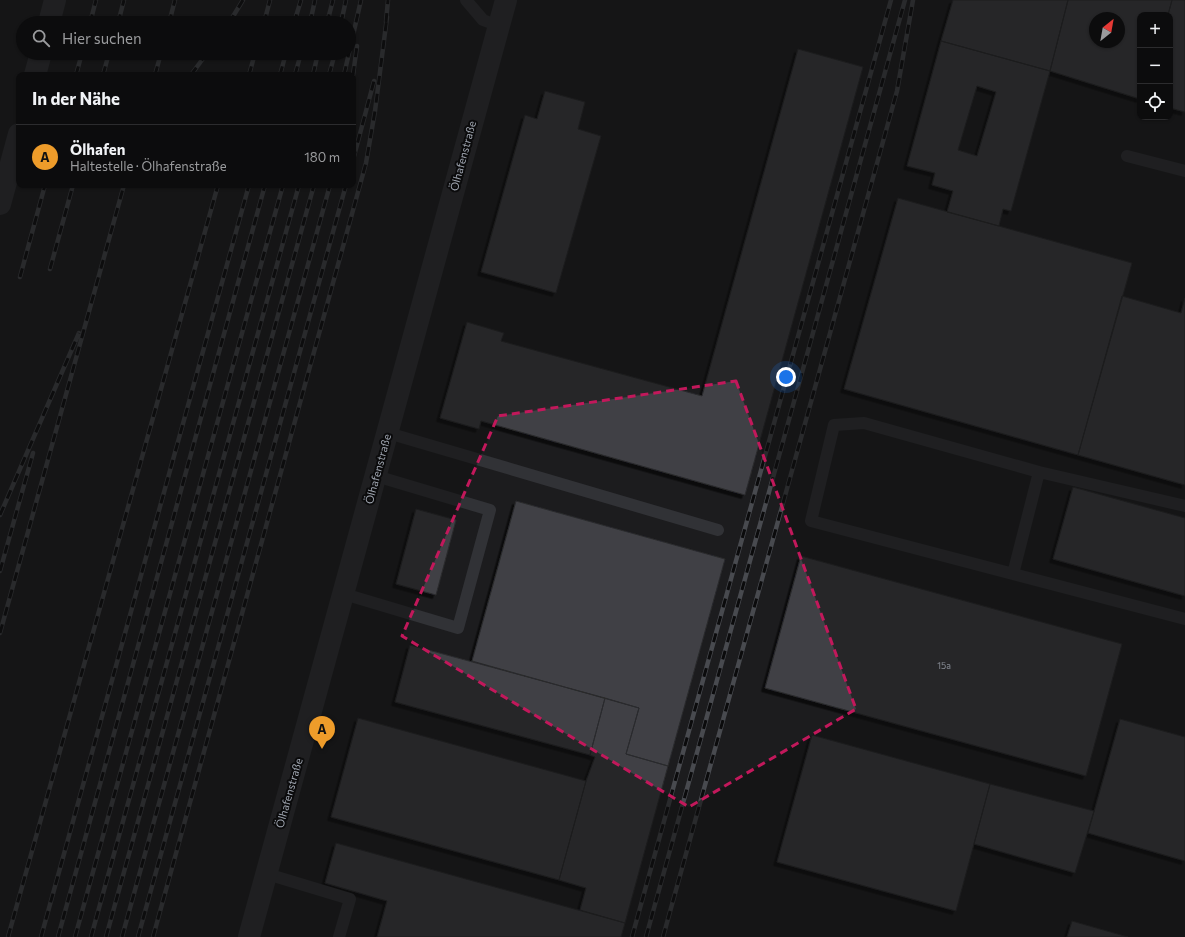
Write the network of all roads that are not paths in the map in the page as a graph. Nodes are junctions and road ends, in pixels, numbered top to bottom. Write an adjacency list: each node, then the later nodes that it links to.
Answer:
1 (55, 0): 4 (street)
2 (466, 0): 5 (lane)
3 (506, 0): 5 (street, Ölhafenstraße)
4 (51, 16)
5 (499, 26): 12 (street, Ölhafenstraße)
6 (39, 60): 7 (street)
7 (36, 72)
8 (16, 145): 11 (street)
9 (1127, 156): 10 (lane)
10 (1185, 171)
11 (0, 204)
12 (388, 433): 14 (street, Ölhafenstraße); 16 (lane)
13 (1039, 472): 15 (lane); 17 (lane); 17 (lane)
14 (376, 476): 18 (street, Ölhafenstraße); 18 (lane)
15 (1185, 506)
16 (718, 530)
17 (1013, 574): 19 (lane)
18 (344, 594): 20 (street, Ölhafenstraße)
19 (1185, 619)
20 (267, 874): 21 (street, Ölhafenstraße); 22 (lane)
21 (249, 937)
22 (339, 937)

